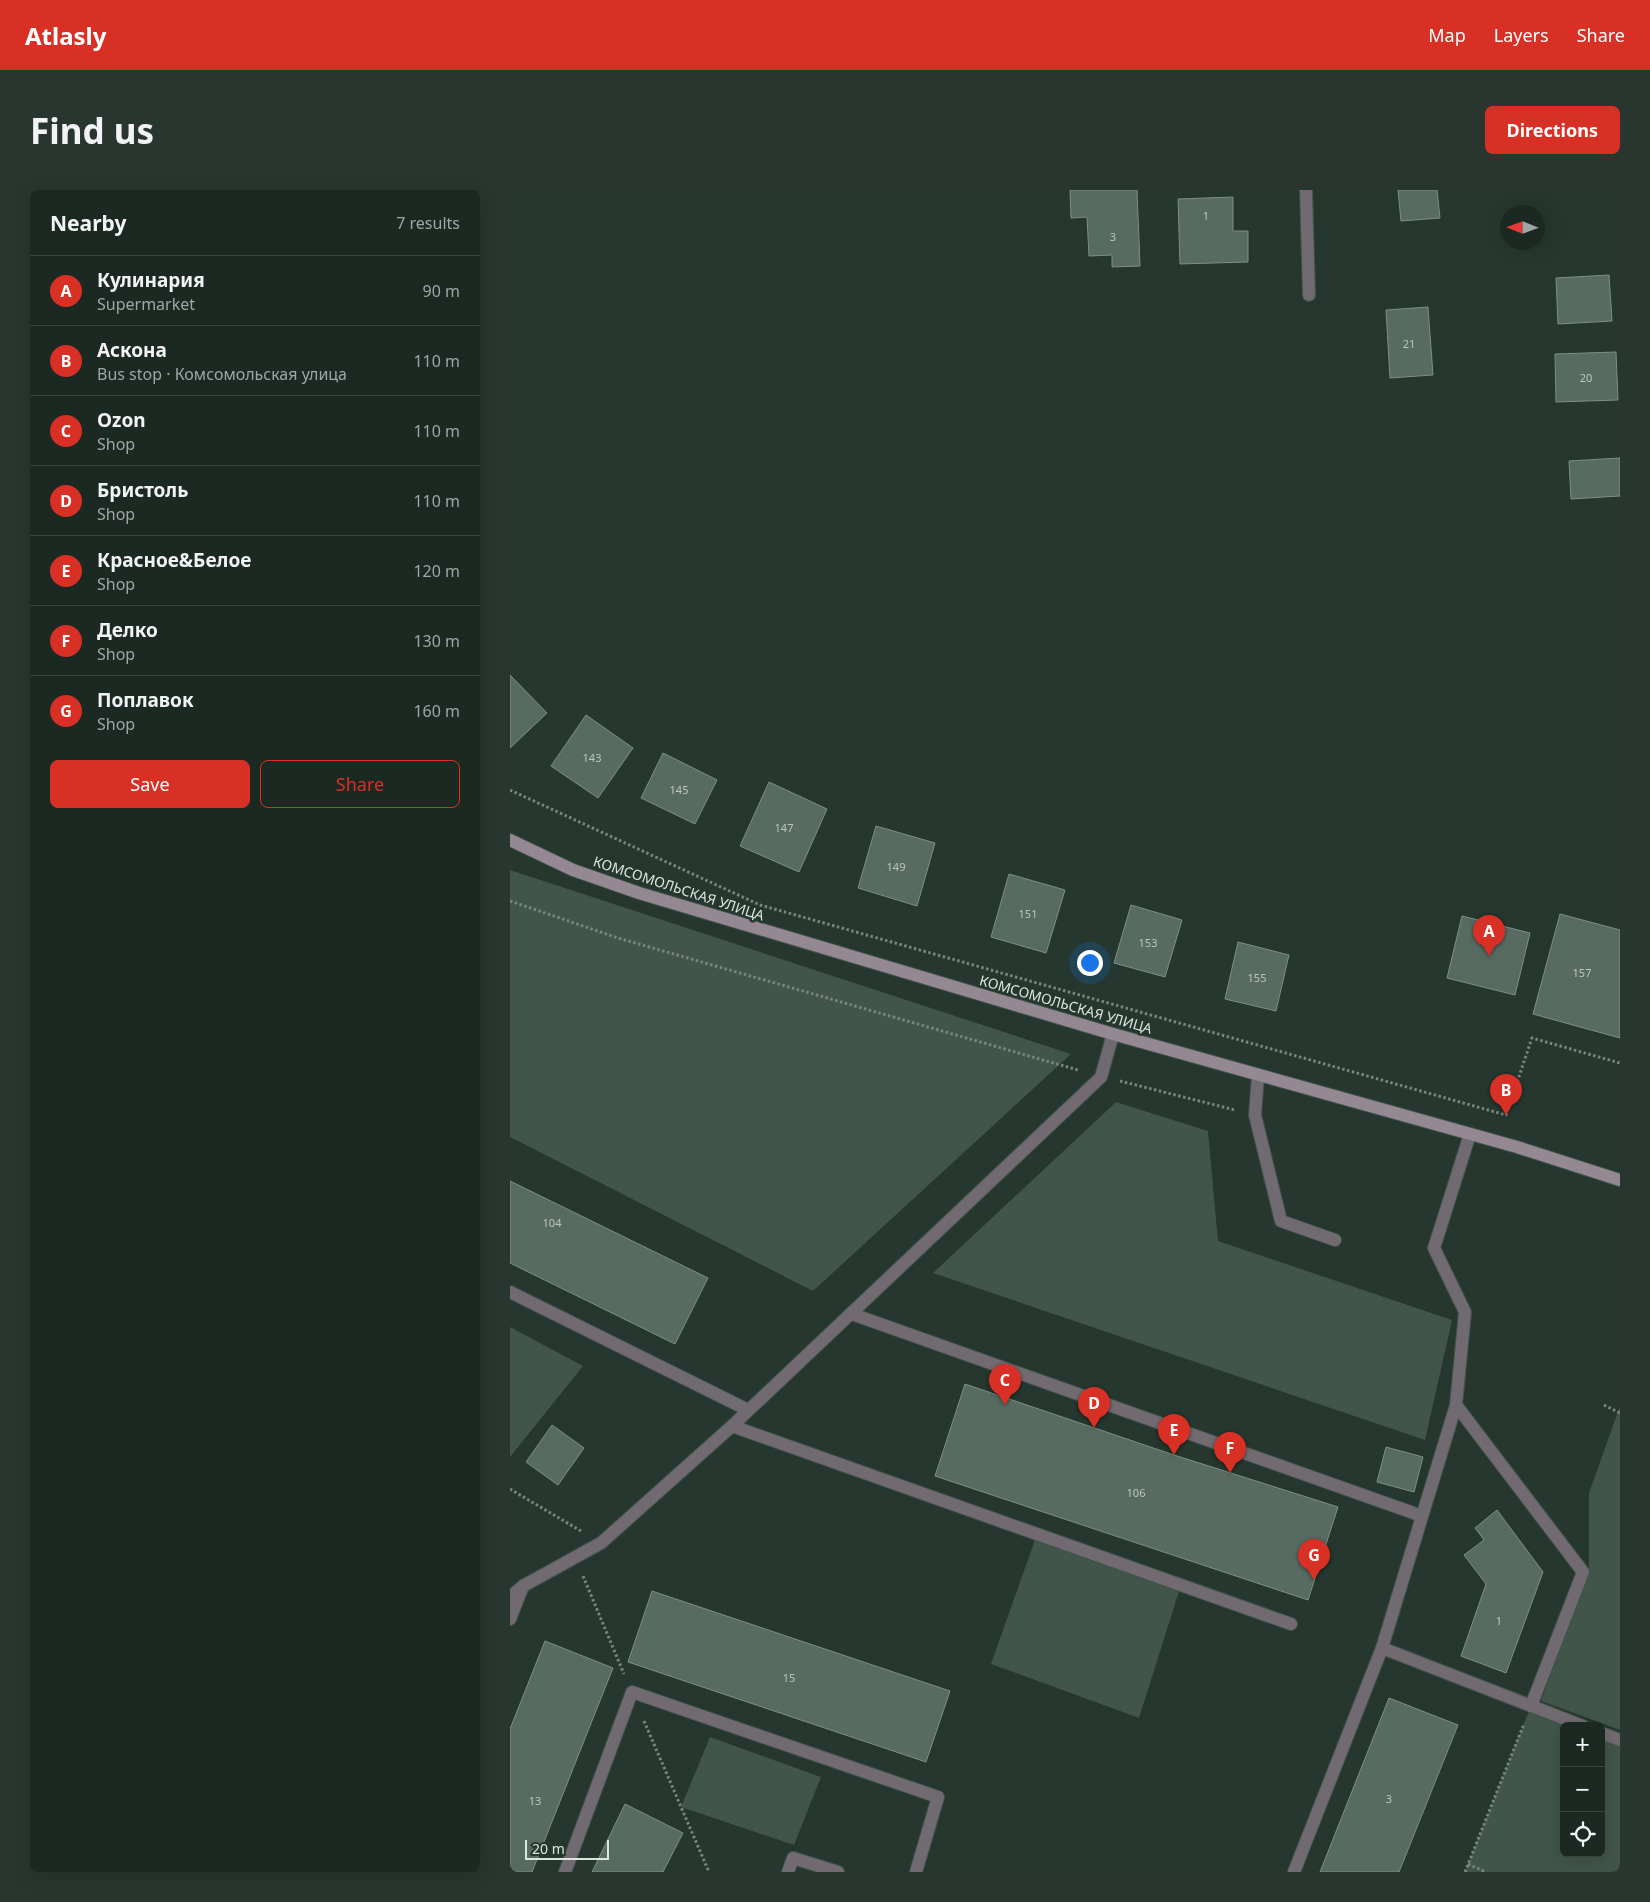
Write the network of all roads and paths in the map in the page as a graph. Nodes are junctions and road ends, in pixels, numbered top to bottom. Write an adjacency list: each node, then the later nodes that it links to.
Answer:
1 (1306, 190): 2 (street)
2 (1309, 295)
3 (510, 790): 7 (path)
4 (510, 840): 6 (main road, КОМСОМОЛЬСКАЯ УЛИЦА)
5 (510, 900): 9 (path)
6 (1113, 1034): 8 (main road, КОМСОМОЛЬСКАЯ УЛИЦА); 9 (street)
7 (1620, 1063)
8 (1258, 1075): 10 (street); 11 (main road, КОМСОМОЛЬСКАЯ УЛИЦА)
9 (1101, 1076): 10 (path); 15 (street)
10 (1255, 1115): 13 (street)
11 (1470, 1134): 12 (main road, КОМСОМОЛЬСКАЯ УЛИЦА); 16 (street)
12 (1620, 1180)
13 (1335, 1240)
14 (510, 1292): 18 (street)
15 (852, 1314): 18 (street); 22 (street)
16 (1456, 1405): 22 (street); 29 (street)
17 (1604, 1405): 19 (path)
18 (748, 1410): 20 (street)
19 (1620, 1413)
20 (732, 1426): 23 (street); 27 (street)
21 (510, 1489): 23 (path)
22 (1422, 1516): 28 (street)
23 (601, 1543): 24 (street)
24 (523, 1586): 25 (street); 26 (street)
25 (510, 1598)
26 (510, 1619)
27 (1291, 1624)
28 (1382, 1648): 29 (street); 38 (street)
29 (1531, 1706): 30 (street); 33 (path)
30 (1573, 1722)
31 (1605, 1734): 32 (street)
32 (1620, 1740)
33 (1468, 1864): 39 (path); 40 (path)
34 (564, 1872): 37 (street)
35 (788, 1872): 36 (street)
36 (838, 1872)
37 (916, 1872)
38 (1294, 1872)
39 (1465, 1872)
40 (1486, 1872)

